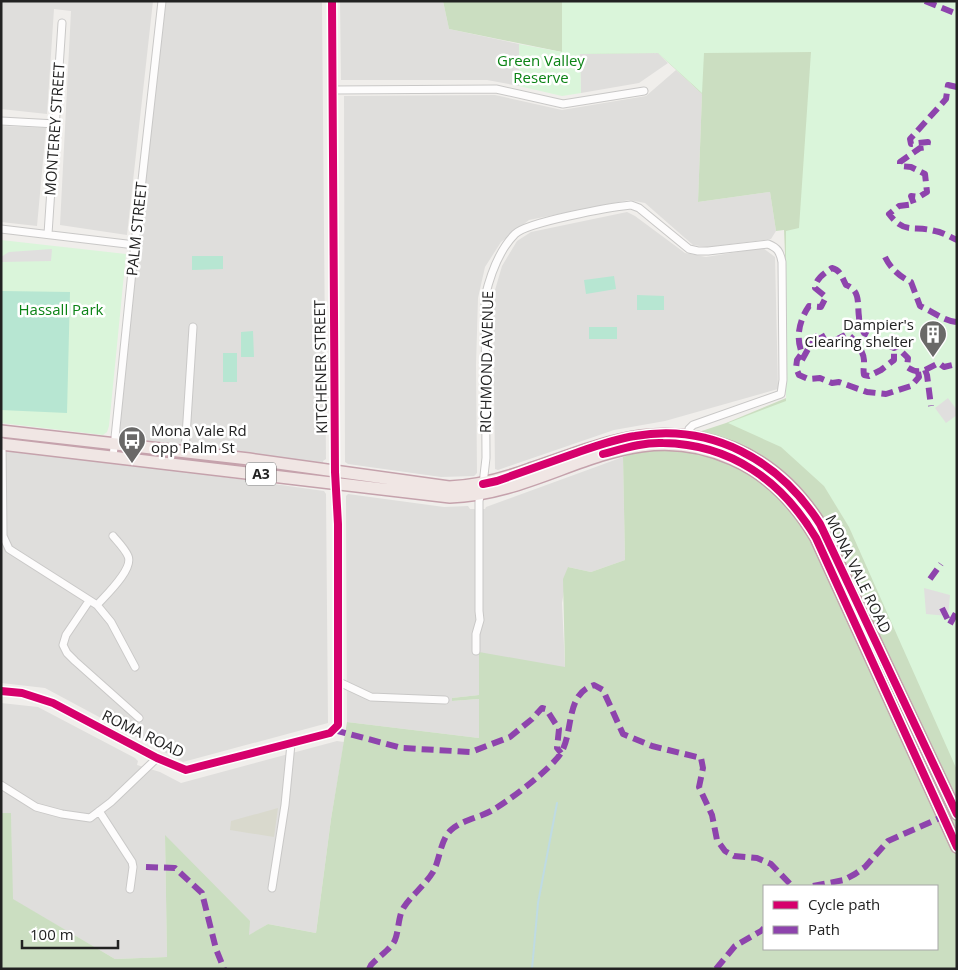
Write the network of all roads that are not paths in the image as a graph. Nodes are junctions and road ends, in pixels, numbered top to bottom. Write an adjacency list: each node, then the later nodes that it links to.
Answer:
1 (162, 1): 10 (street, PALM STREET)
2 (332, 1): 4 (street, KITCHENER STREET)
3 (62, 24): 7 (street, MONTEREY STREET)
4 (333, 90): 5 (street); 18 (street, KITCHENER STREET)
5 (644, 91)
6 (1, 121): 7 (street)
7 (56, 124): 9 (street, MONTEREY STREET)
8 (1, 229): 9 (street)
9 (48, 234): 10 (street)
10 (135, 245): 15 (street, PALM STREET)
11 (193, 327): 16 (street)
12 (1, 431): 14 (street); 15 (highway, MONA VALE ROAD / A3)
13 (687, 440): 19 (highway, MONA VALE ROAD / A3); 19 (street, RICHMOND AVENUE); 34 (highway, MONA VALE ROAD / A3); 35 (highway, MONA VALE ROAD / A3)
14 (1, 444): 17 (highway, MONA VALE ROAD / A3); 21 (street)
15 (115, 444): 16 (highway, MONA VALE ROAD / A3); 17 (street, PALM STREET)
16 (185, 452): 18 (highway, MONA VALE ROAD / A3)
17 (113, 456): 18 (highway, MONA VALE ROAD / A3)
18 (336, 477): 19 (highway, MONA VALE ROAD / A3); 25 (street, KITCHENER STREET)
19 (482, 490): 23 (street, RICHMOND AVENUE)
20 (113, 536): 22 (street)
21 (89, 601): 22 (street); 28 (street)
22 (97, 605): 24 (street)
23 (476, 651)
24 (134, 667)
25 (339, 682): 27 (street); 29 (street, KITCHENER STREET)
26 (1, 692): 31 (street, ROMA ROAD)
27 (445, 700)
28 (139, 718)
29 (334, 730): 30 (street, ROMA ROAD)
30 (291, 744): 31 (street, ROMA ROAD); 36 (street)
31 (157, 758): 33 (street)
32 (1, 785): 33 (street)
33 (99, 811): 37 (street)
34 (957, 814)
35 (957, 847)
36 (272, 888)
37 (130, 889)

